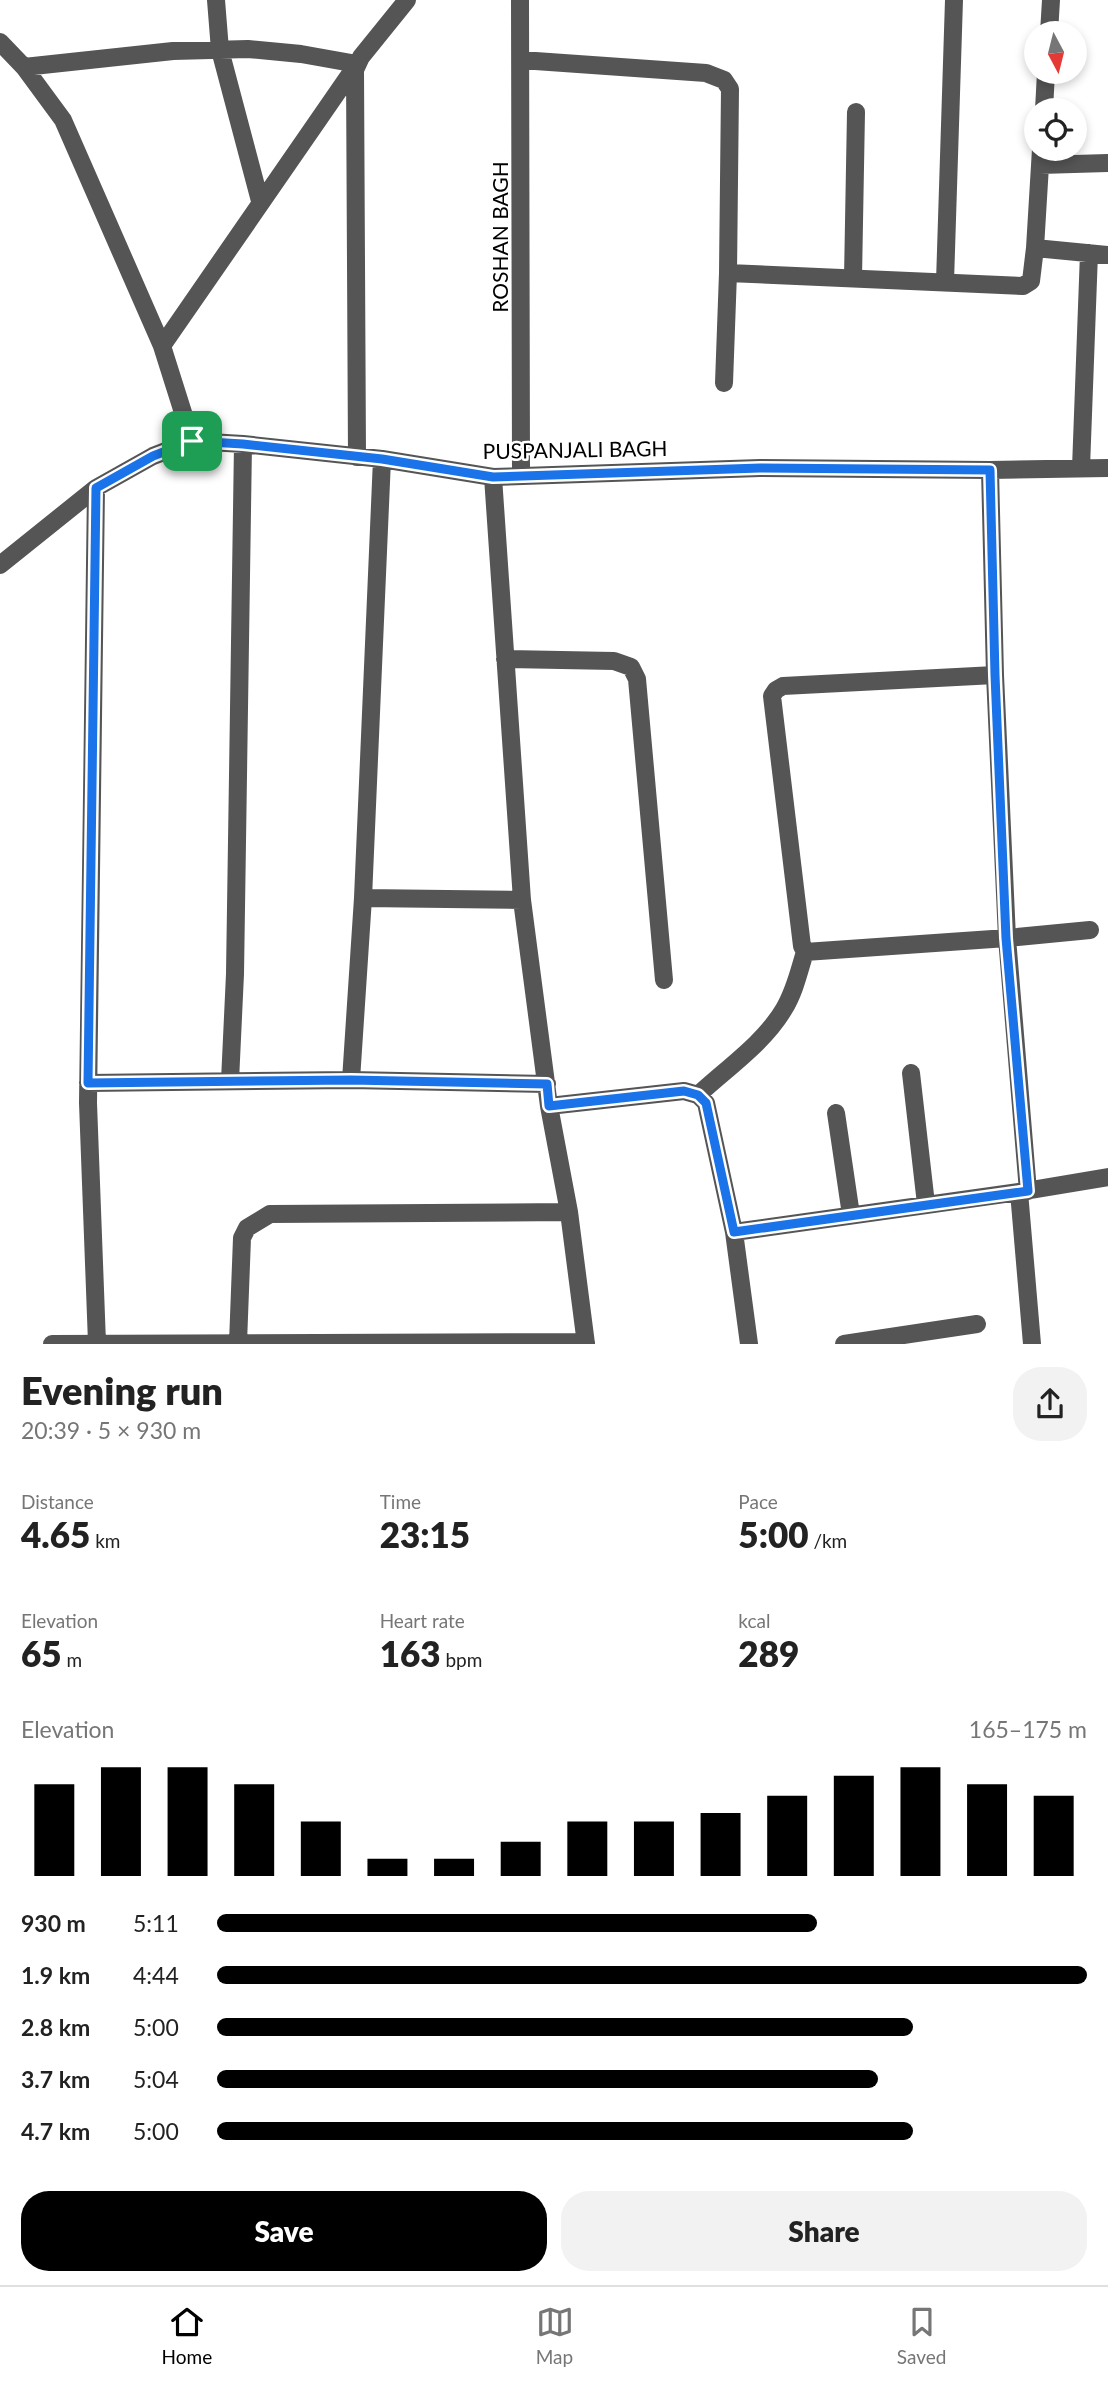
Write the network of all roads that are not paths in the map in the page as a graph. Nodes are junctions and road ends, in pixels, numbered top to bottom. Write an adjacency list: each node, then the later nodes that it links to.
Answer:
1 (216, 0): 8 (street)
2 (407, 0): 10 (street)
3 (520, 0): 9 (street, ROSHAN BAGH)
4 (954, 0): 22 (street)
5 (1051, 0): 6 (street)
6 (1050, 21)
7 (0, 42): 11 (street)
8 (220, 50): 10 (street); 11 (street); 16 (street)
9 (521, 60): 20 (street); 32 (street, ROSHAN BAGH)
10 (357, 64): 16 (street); 27 (street)
11 (24, 68): 23 (street)
12 (856, 112): 21 (street)
13 (1041, 161): 17 (street)
14 (1086, 161): 15 (street)
15 (1108, 163)
16 (260, 201): 23 (street)
17 (1035, 248): 18 (street); 22 (street)
18 (1089, 253): 19 (street); 29 (street)
19 (1108, 255)
20 (729, 273): 21 (street); 24 (street)
21 (853, 278): 22 (street)
22 (945, 282)
23 (162, 346): 25 (street)
24 (724, 383)
25 (192, 441): 26 (street, PUSPANJALI BAGH); 34 (street, PUSPANJALI BAGH)
26 (243, 444): 27 (street, PUSPANJALI BAGH); 45 (street)
27 (357, 457): 28 (street, PUSPANJALI BAGH)
28 (382, 459): 33 (street, PUSPANJALI BAGH); 38 (street)
29 (1081, 468): 30 (street, PUSPANJALI BAGH); 31 (street, PUSPANJALI BAGH)
30 (1108, 468)
31 (990, 470): 32 (street, PUSPANJALI BAGH); 37 (street)
32 (520, 475): 33 (street, PUSPANJALI BAGH)
33 (493, 477): 36 (street)
34 (96, 488): 35 (street, PUSPANJALI BAGH); 47 (street)
35 (0, 565)
36 (506, 659): 39 (street); 43 (street)
37 (995, 675): 41 (street); 42 (street)
38 (363, 898): 39 (street); 46 (street)
39 (522, 900): 48 (street)
40 (1090, 930): 41 (street)
41 (1006, 938): 42 (street); 53 (street)
42 (805, 952): 49 (street)
43 (664, 980)
44 (911, 1073): 54 (street)
45 (230, 1080): 46 (street); 47 (street)
46 (351, 1080): 48 (street)
47 (88, 1083): 61 (street)
48 (547, 1084): 50 (street)
49 (698, 1095): 50 (street); 57 (street)
50 (549, 1106): 55 (street)
51 (836, 1112): 56 (street)
52 (1108, 1177): 53 (street)
53 (1024, 1192): 54 (street); 66 (street)
54 (926, 1204): 56 (street)
55 (569, 1212): 62 (street); 63 (street)
56 (851, 1214): 57 (street)
57 (734, 1232): 64 (street)
58 (977, 1324): 59 (street)
59 (878, 1341): 65 (street)
60 (52, 1343): 61 (street)
61 (97, 1343): 62 (street)
62 (238, 1343): 63 (street)
63 (586, 1343)
64 (749, 1343)
65 (844, 1343)
66 (1032, 1343)

